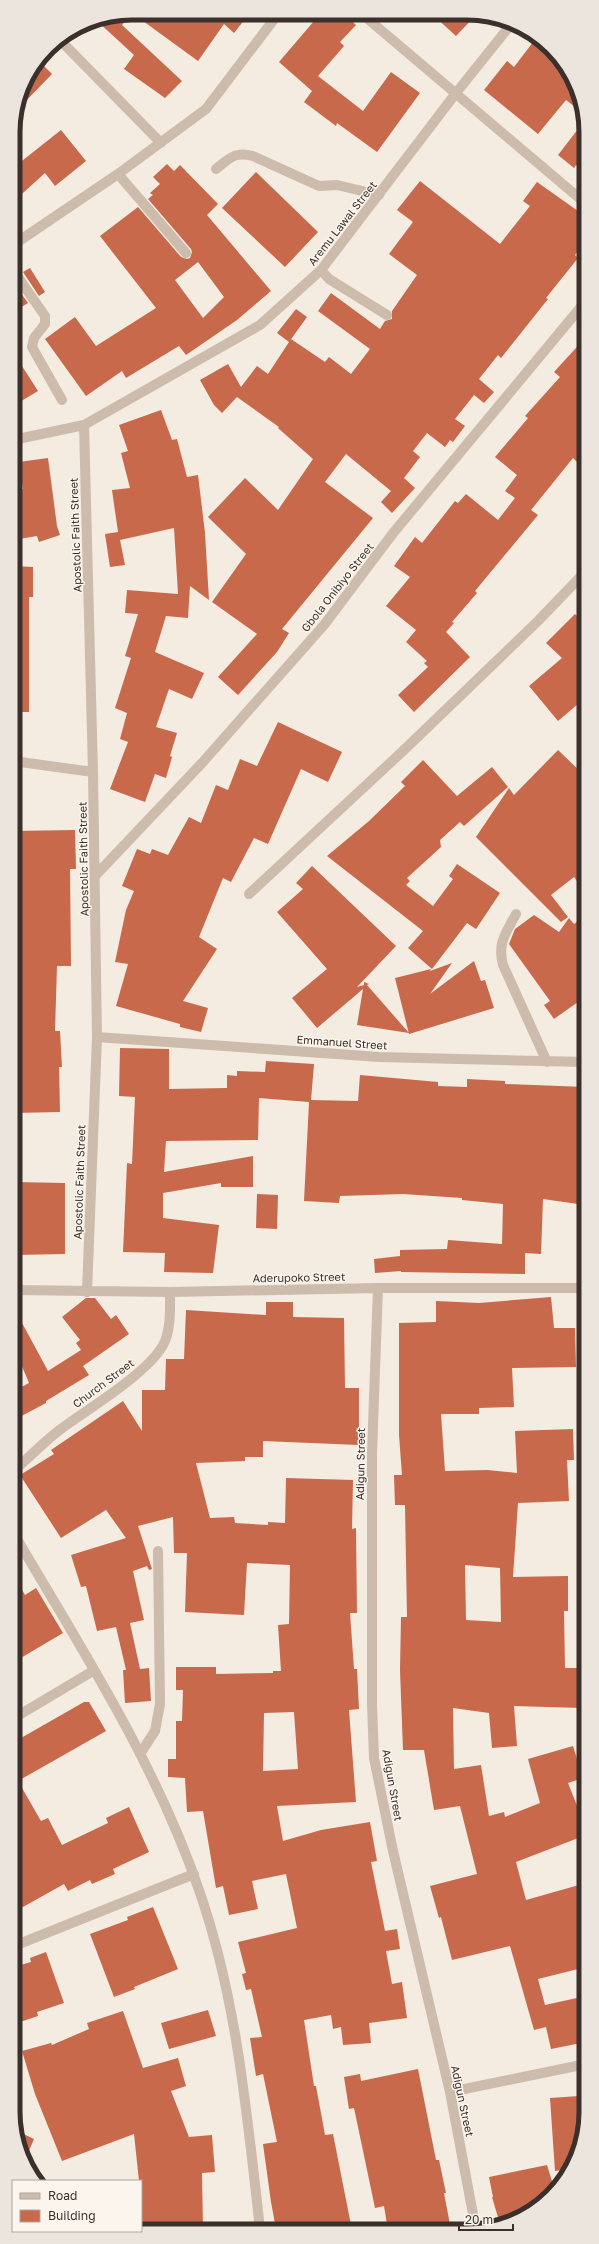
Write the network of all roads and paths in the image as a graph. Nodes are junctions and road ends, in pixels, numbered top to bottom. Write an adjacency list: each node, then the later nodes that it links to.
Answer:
1 (273, 20): 6 (street)
2 (369, 20): 5 (street)
3 (508, 28): 5 (street, Aremu Lawal Street)
4 (63, 44): 6 (street)
5 (456, 93): 9 (street, Aremu Lawal Street); 10 (street)
6 (161, 143): 8 (street)
7 (216, 169): 9 (street)
8 (118, 174): 11 (street); 12 (street)
9 (379, 195): 13 (street, Aremu Lawal Street)
10 (579, 198)
11 (20, 240)
12 (186, 253)
13 (322, 270): 16 (street); 18 (street, Aremu Lawal Street)
14 (20, 280): 17 (street)
15 (579, 309): 23 (street, Gbola Onibiyo Street)
16 (387, 315)
17 (62, 400)
18 (84, 425): 19 (street, Aremu Lawal Street); 22 (street, Apostolic Faith Street)
19 (20, 438)
20 (579, 578): 24 (street)
21 (20, 762): 22 (street)
22 (93, 772): 23 (street, Apostolic Faith Street)
23 (95, 876): 26 (street, Apostolic Faith Street)
24 (249, 894)
25 (516, 914): 27 (street)
26 (97, 1037): 27 (street, Emmanuel Street); 32 (street, Apostolic Faith Street)
27 (547, 1062): 28 (street, Emmanuel Street)
28 (579, 1062)
29 (378, 1288): 30 (street, Aderupoko Street); 33 (street, Aderupoko Street); 43 (street, Adigun Street)
30 (579, 1288)
31 (20, 1290): 32 (street, Aderupoko Street)
32 (87, 1292): 33 (street, Aderupoko Street)
33 (170, 1292): 34 (street, Church Street)
34 (20, 1466)
35 (20, 1544): 37 (street)
36 (158, 1551): 39 (street)
37 (94, 1671): 38 (street); 39 (street)
38 (20, 1714)
39 (140, 1754): 40 (street)
40 (194, 1874): 41 (street); 45 (street)
41 (20, 1944)
42 (579, 2065): 43 (street)
43 (450, 2092): 44 (street, Adigun Street)
44 (475, 2223)
45 (259, 2224)

